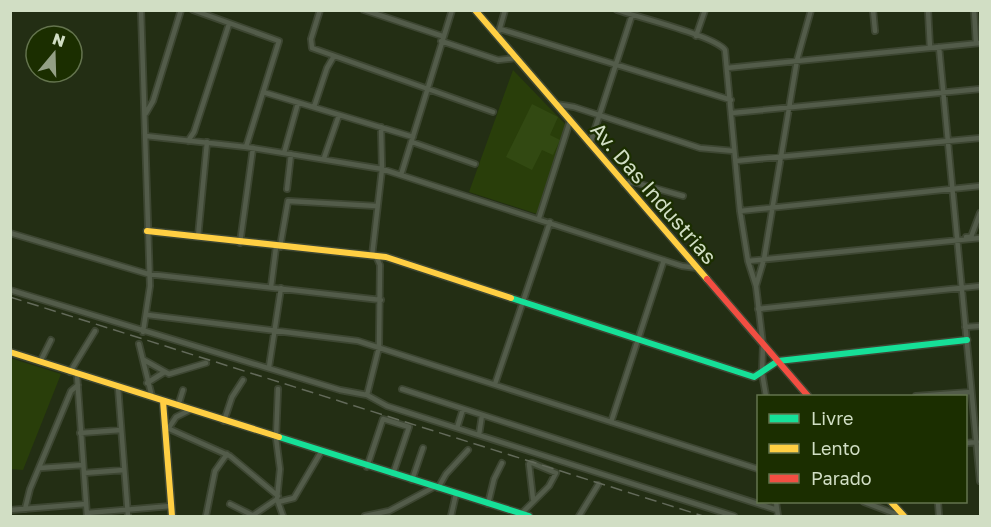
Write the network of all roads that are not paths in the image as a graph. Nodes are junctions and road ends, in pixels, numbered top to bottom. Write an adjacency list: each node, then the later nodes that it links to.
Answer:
1 (141, 10): 45 (street)
2 (181, 10): 45 (street)
3 (193, 10): 18 (street)
4 (320, 10): 27 (street)
5 (364, 10): 23 (street)
6 (452, 10): 23 (street)
7 (475, 10): 21 (street, Av. Das Industrias)
8 (506, 10): 19 (street)
9 (617, 10): 17 (street)
10 (638, 10): 17 (street)
11 (705, 10): 22 (street)
12 (811, 10): 30 (street)
13 (873, 10): 20 (street)
14 (928, 10): 26 (street)
15 (974, 12): 16 (street); 24 (street)
16 (981, 13)
17 (634, 16): 22 (street); 31 (street)
18 (228, 24): 37 (street); 50 (street)
19 (500, 29): 21 (street); 31 (street)
20 (875, 31)
21 (497, 36): 29 (street, Av. Das Industrias)
22 (696, 36): 33 (street)
23 (442, 38): 29 (street); 34 (street)
24 (978, 43): 25 (street)
25 (939, 47): 26 (street); 36 (street)
26 (930, 48): 30 (street)
27 (326, 53): 28 (street); 32 (street)
28 (334, 56): 32 (street); 34 (street)
29 (516, 58): 40 (street, Av. Das Industrias)
30 (797, 60): 33 (street); 42 (street)
31 (617, 65): 38 (street); 47 (street)
32 (327, 68): 41 (street)
33 (728, 68): 38 (street)
34 (426, 89): 43 (street); 53 (street)
35 (981, 89): 36 (street)
36 (944, 92): 42 (street); 57 (street)
37 (263, 93): 39 (street); 59 (street)
38 (731, 100): 44 (street)
39 (298, 103): 41 (street); 62 (street)
40 (556, 105): 47 (street); 48 (street, Av. Das Industrias)
41 (314, 107): 46 (street)
42 (788, 107): 44 (street); 64 (street)
43 (493, 112)
44 (732, 112): 61 (street)
45 (146, 113): 51 (street)
46 (339, 115): 49 (street); 65 (street)
47 (600, 115): 58 (street); 61 (street)
48 (570, 122): 58 (street, Av. Das Industrias); 79 (street)
49 (381, 127): 53 (street); 68 (street)
50 (194, 132): 54 (street); 55 (street)
51 (146, 136): 54 (street); 81 (street)
52 (981, 138): 57 (street)
53 (413, 139): 67 (street); 69 (street)
54 (188, 141): 55 (street)
55 (196, 142): 56 (street)
56 (207, 142): 59 (street); 83 (street)
57 (948, 142): 64 (street); 73 (street)
58 (590, 144): 70 (street, Av. Das Industrias)
59 (246, 147): 60 (street)
60 (253, 148): 62 (street); 86 (street)
61 (734, 151): 66 (street)
62 (284, 153): 63 (street)
63 (291, 154): 65 (street); 72 (street)
64 (780, 157): 66 (street); 76 (street)
65 (324, 158): 68 (street)
66 (736, 161): 77 (street)
67 (476, 164)
68 (382, 169): 69 (street); 75 (street)
69 (401, 175): 79 (street)
70 (624, 184): 74 (street); 94 (street, Av. Das Industrias)
71 (981, 186): 73 (street)
72 (287, 189)
73 (952, 190): 76 (street); 85 (street)
74 (683, 196)
75 (376, 206): 87 (street); 88 (street)
76 (773, 208): 77 (street); 90 (street)
77 (740, 211): 92 (street)
78 (981, 213): 85 (street)
79 (539, 218): 80 (street)
80 (550, 222): 91 (street); 103 (street)
81 (147, 231): 83 (street); 95 (street)
82 (10, 233): 95 (street)
83 (198, 237): 86 (street)
84 (981, 238): 85 (street)
85 (958, 241): 90 (street); 100 (street)
86 (240, 243): 87 (street)
87 (278, 247): 88 (street); 98 (street)
88 (374, 256): 89 (street); 93 (street)
89 (386, 257): 93 (street); 103 (street)
90 (764, 259): 92 (street); 96 (street)
91 (664, 260): 94 (street); 111 (street)
92 (748, 261): 96 (street)
93 (380, 265): 102 (street)
94 (697, 268): 115 (street, Av. Das Industrias)
95 (148, 274): 98 (street); 105 (street)
96 (756, 286): 104 (street)
97 (981, 286): 100 (street)
98 (271, 287): 99 (street)
99 (281, 288): 102 (street); 109 (street)
100 (962, 288): 104 (street); 107 (street)
101 (10, 291): 110 (street)
102 (381, 300): 116 (street)
103 (522, 303): 111 (street); 128 (street)
104 (758, 309): 115 (street)
105 (148, 315): 109 (street); 110 (street)
106 (981, 326): 107 (street)
107 (965, 327): 113 (street)
108 (95, 331): 125 (street)
109 (275, 331): 116 (street); 122 (street)
110 (143, 332): 122 (street)
111 (638, 339): 124 (street); 146 (street)
112 (51, 340): 120 (street)
113 (966, 340): 119 (street); 134 (street)
114 (139, 344): 118 (street)
115 (764, 345): 119 (street, Av. Das Industrias); 124 (street)
116 (379, 347): 128 (street); 135 (street)
117 (10, 352): 120 (street)
118 (144, 360): 123 (street); 127 (street)
119 (778, 361): 124 (street); 137 (street, Av. Das Industrias)
120 (40, 362): 125 (street)
121 (206, 363): 123 (street)
122 (269, 368): 135 (street)
123 (163, 373): 127 (street)
124 (762, 373): 136 (street)
125 (74, 374): 129 (street); 130 (street)
126 (243, 380): 145 (street)
127 (147, 383): 139 (street)
128 (495, 384): 146 (street)
129 (78, 385): 150 (street); 162 (street)
130 (118, 387): 139 (street); 149 (street)
131 (278, 389): 152 (street)
132 (402, 389): 142 (street)
133 (183, 390): 141 (street)
134 (971, 392): 138 (street); 153 (street)
135 (367, 395): 148 (street)
136 (766, 395)
137 (807, 395)
138 (930, 395)
139 (153, 398): 140 (street)
140 (163, 401): 141 (street); 147 (street)
141 (178, 406): 143 (street)
142 (463, 409): 144 (street); 148 (street)
143 (190, 410): 145 (street); 147 (street)
144 (482, 415): 151 (street); 185 (street)
145 (224, 421): 152 (street)
146 (611, 422): 163 (street)
147 (166, 428): 158 (street); 180 (street)
148 (457, 428): 151 (street)
149 (121, 430): 150 (street); 164 (street)
150 (80, 433): 160 (street)
151 (479, 435): 198 (street)
152 (276, 438): 157 (street); 172 (street)
153 (977, 442): 154 (street); 168 (street)
154 (967, 443)
155 (423, 448): 167 (street)
156 (468, 450): 170 (street)
157 (321, 452): 161 (street); 172 (street)
158 (227, 454): 172 (street); 191 (street)
159 (502, 463): 179 (street)
160 (83, 465): 162 (street); 165 (street)
161 (367, 467): 166 (street); 166 (street)
162 (40, 468): 182 (street)
163 (757, 468)
164 (124, 470): 165 (street); 184 (street)
165 (84, 473): 177 (street)
166 (392, 475): 167 (street)
167 (412, 481): 170 (street)
168 (981, 481)
169 (598, 485): 197 (street)
170 (436, 488): 171 (street); 194 (street)
171 (456, 494): 179 (street); 195 (street)
172 (278, 499): 192 (street); 193 (street)
173 (533, 499): 173 (street); 187 (street)
174 (776, 503): 185 (street)
175 (869, 503): 200 (street)
176 (892, 503): 200 (street)
177 (86, 504): 181 (street); 186 (street)
178 (230, 504): 192 (street)
179 (488, 504): 187 (street)
180 (171, 506): 184 (street); 190 (street)
181 (45, 508): 182 (street); 188 (street)
182 (25, 509): 183 (street)
183 (10, 510)
184 (128, 510): 186 (street); 189 (street)
185 (777, 510): 199 (street)
186 (87, 514)
187 (521, 514): 196 (street)
188 (46, 516)
189 (128, 516)
190 (172, 516)
191 (206, 516)
192 (253, 516)
193 (283, 516)
194 (364, 516)
195 (451, 516)
196 (529, 516)
197 (579, 516)
198 (734, 516)
199 (778, 516)
200 (902, 516)

